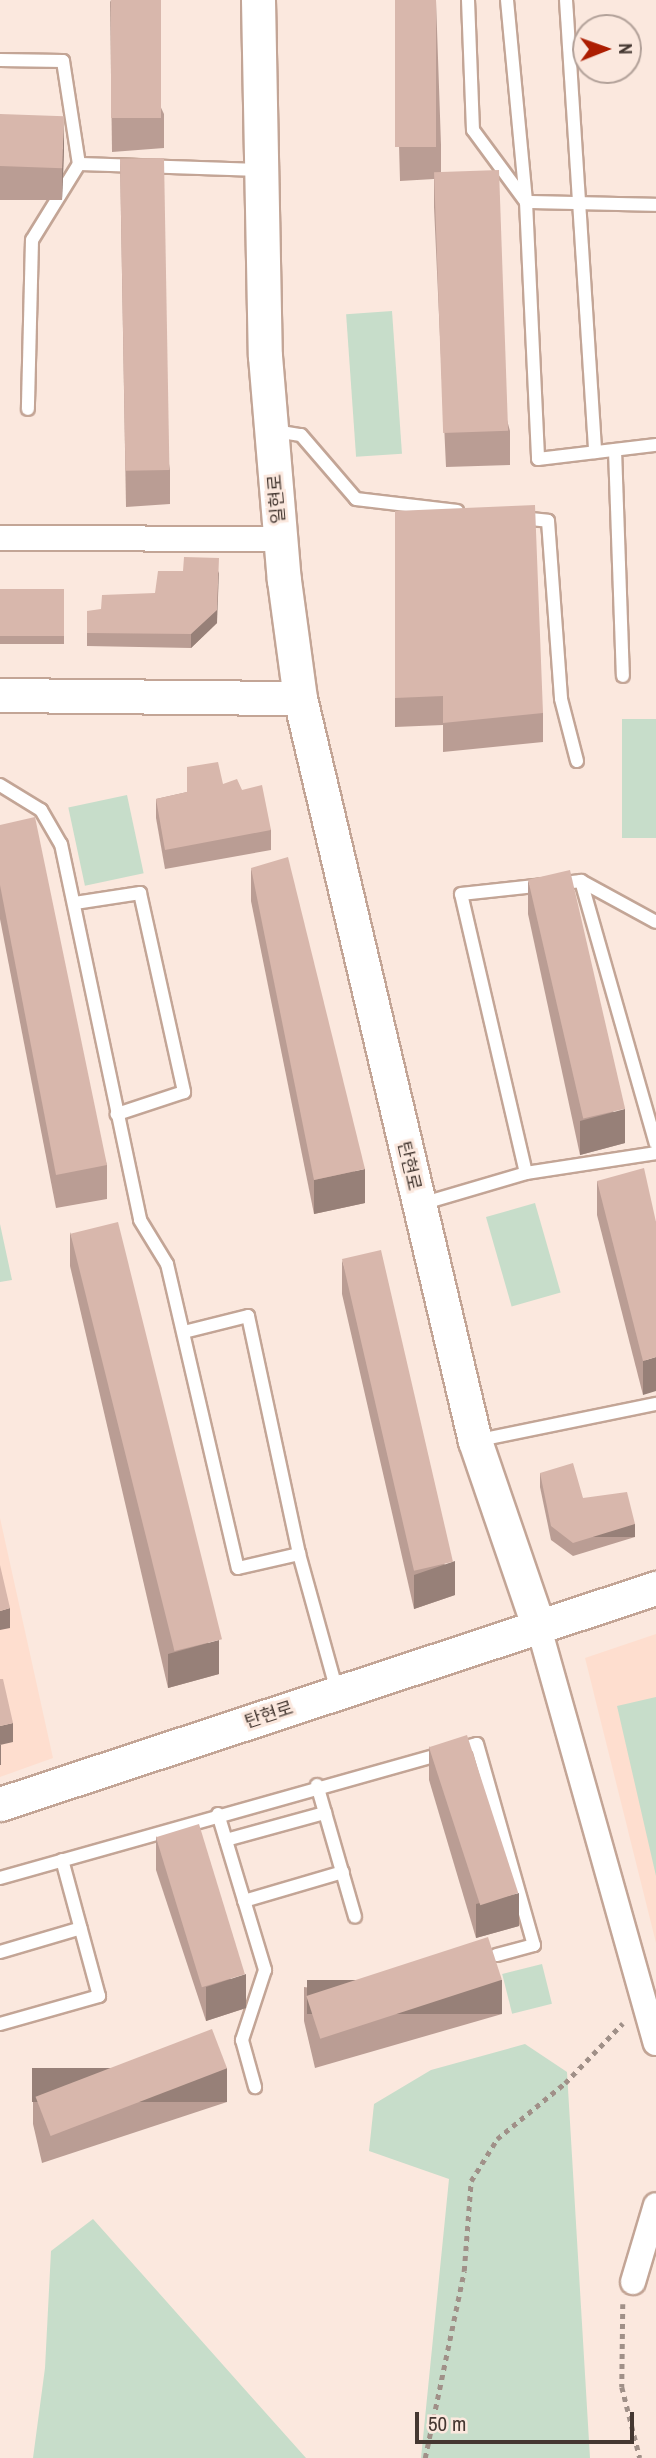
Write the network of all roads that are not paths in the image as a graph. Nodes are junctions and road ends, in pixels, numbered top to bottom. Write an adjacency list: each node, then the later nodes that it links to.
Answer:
1 (258, 0): 7 (main road, 일현로)
2 (468, 0): 8 (lane)
3 (507, 0): 8 (lane)
4 (566, 0): 9 (lane)
5 (0, 60): 6 (lane)
6 (79, 164): 7 (lane); 11 (lane)
7 (261, 170): 12 (main road, 일현로)
8 (526, 202): 9 (lane); 15 (lane)
9 (579, 204): 10 (lane); 15 (lane)
10 (656, 205)
11 (28, 409)
12 (271, 430): 16 (lane); 19 (main road, 일현로)
13 (656, 444): 14 (lane)
14 (615, 450): 15 (lane); 20 (lane)
15 (595, 452)
16 (466, 512)
17 (507, 517): 23 (lane)
18 (0, 538): 19 (street)
19 (280, 539): 22 (main road, 일현로)
20 (623, 676)
21 (0, 695): 22 (main road)
22 (300, 698): 32 (main road, 탄현로)
23 (577, 761)
24 (0, 785): 26 (lane)
25 (581, 881): 27 (lane); 29 (lane); 31 (lane)
26 (75, 903): 28 (lane); 28 (lane)
27 (656, 922)
28 (117, 1114): 33 (lane)
29 (656, 1144)
30 (656, 1153): 31 (lane)
31 (526, 1172): 32 (lane)
32 (418, 1205): 35 (main road, 탄현로)
33 (184, 1332): 36 (lane); 36 (lane)
34 (656, 1404): 35 (lane)
35 (475, 1441): 38 (main road, 탄현로)
36 (299, 1554): 39 (lane)
37 (656, 1588): 38 (main road, 탄현로)
38 (539, 1628): 39 (main road, 탄현로); 54 (street, 탄현로)
39 (337, 1692): 41 (main road, 탄현로)
40 (317, 1785): 42 (lane); 43 (lane); 52 (lane)
41 (0, 1804)
42 (325, 1813): 44 (lane); 46 (lane)
43 (219, 1814): 44 (lane); 45 (lane)
44 (226, 1840): 48 (lane)
45 (62, 1860): 47 (lane); 50 (lane)
46 (342, 1872): 48 (lane); 49 (lane)
47 (0, 1878)
48 (244, 1901): 55 (lane)
49 (355, 1917)
50 (81, 1928): 51 (lane); 53 (lane)
51 (0, 1952)
52 (496, 1955)
53 (0, 2025)
54 (656, 2043)
55 (255, 2087)
56 (656, 2205): 57 (street)
57 (633, 2282)

